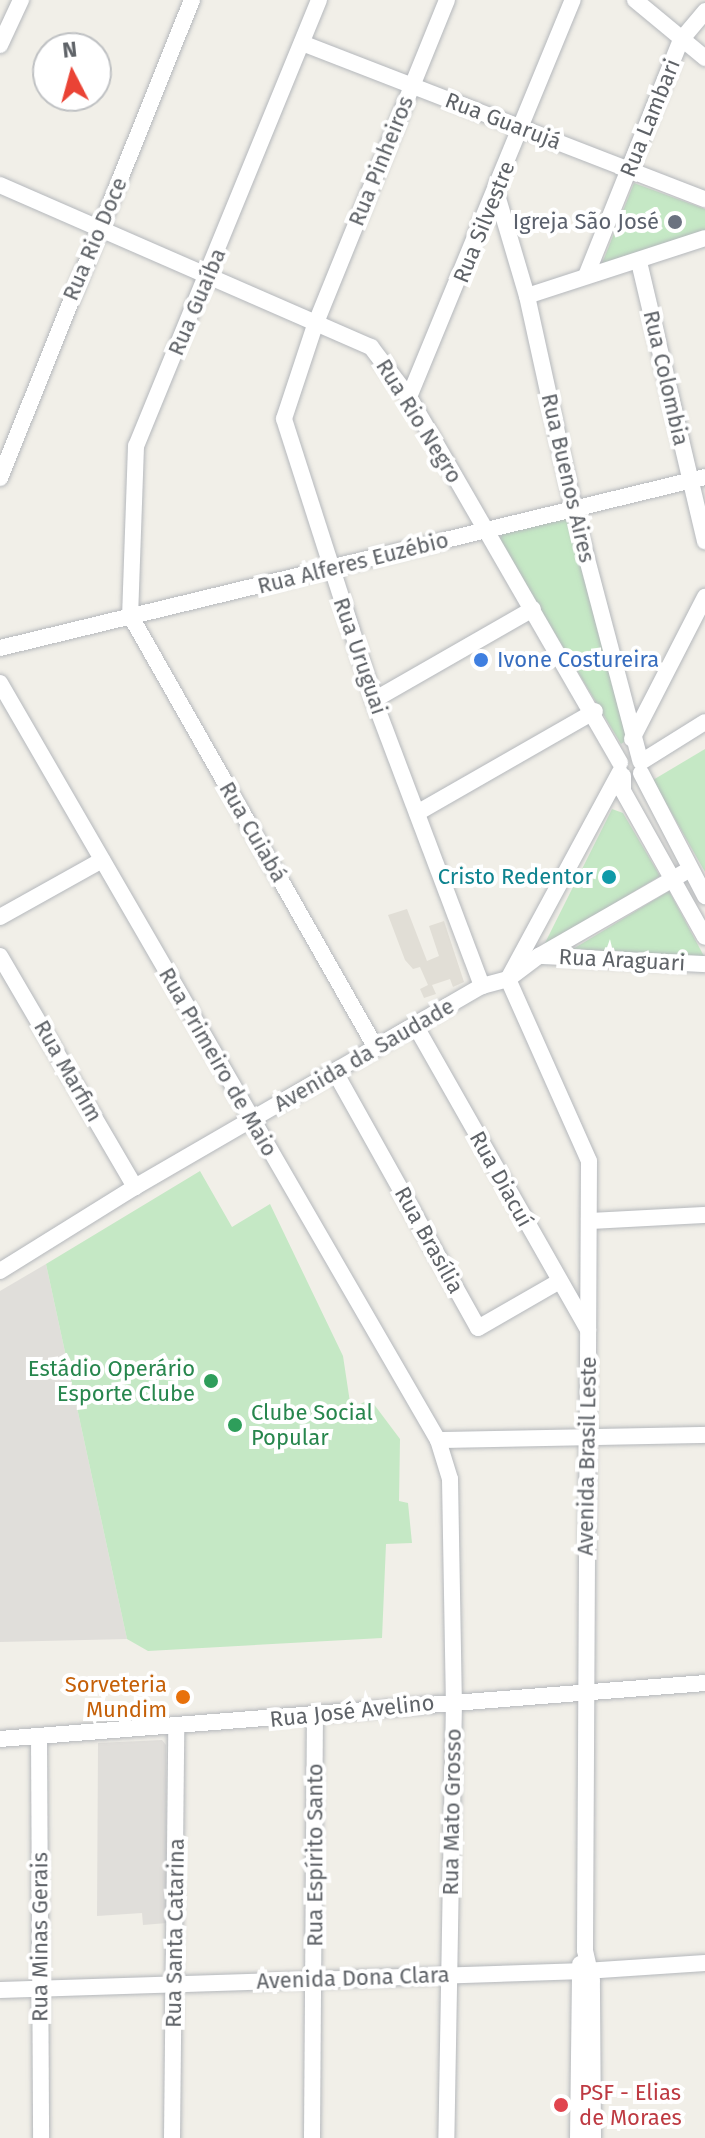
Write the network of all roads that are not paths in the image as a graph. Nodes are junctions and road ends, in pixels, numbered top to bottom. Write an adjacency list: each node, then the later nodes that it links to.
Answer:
1 (21, 0): 10 (street)
2 (192, 0): 18 (street, Rua Rio Doce)
3 (319, 0): 9 (street, Rua Guaíba)
4 (447, 0): 12 (street, Rua Pinheiros)
5 (573, 0): 13 (street, Rua Silvestre)
6 (635, 0): 8 (street)
7 (705, 11): 8 (street, Rua Lambari)
8 (681, 40): 11 (street); 14 (street, Rua Lambari)
9 (302, 43): 12 (street, Rua Guarujá); 21 (street, Rua Guaíba)
10 (0, 45)
11 (705, 58)
12 (412, 86): 13 (street, Rua Guarujá); 24 (street, Rua Pinheiros)
13 (522, 128): 14 (street, Rua Guarujá); 16 (street, Rua Silvestre)
14 (629, 171): 17 (street, Rua Guarujá); 22 (street, Rua Lambari)
15 (0, 185): 18 (street, Rua Rio Negro)
16 (497, 195): 23 (street, Rua Buenos Aires); 25 (street, Rua Silvestre)
17 (705, 199)
18 (101, 228): 21 (street, Rua Rio Negro); 26 (street, Rua Rio Doce)
19 (705, 238): 20 (street)
20 (639, 262): 22 (street); 27 (street, Rua Colombia)
21 (209, 276): 24 (street, Rua Rio Negro); 34 (street, Rua Guaíba)
22 (586, 276): 23 (street)
23 (527, 296): 28 (street, Rua Buenos Aires)
24 (316, 322): 25 (street, Rua Rio Negro); 31 (street, Rua Uruguai)
25 (409, 397): 29 (street, Rua Rio Negro)
26 (0, 478)
27 (698, 478): 28 (street, Rua Alferes Euzébio); 30 (street, Rua Colombia)
28 (573, 506): 29 (street, Rua Alferes Euzébio); 40 (street, Rua Buenos Aires)
29 (484, 530): 31 (street, Rua Alferes Euzébio); 33 (street, Rua Rio Negro)
30 (705, 541)
31 (330, 570): 34 (street, Rua Alferes Euzébio); 37 (street, Rua Uruguai)
32 (705, 597): 40 (street)
33 (533, 609): 37 (street); 38 (street, Rua Rio Negro)
34 (130, 615): 35 (street, Rua Alferes Euzébio); 55 (street, Rua Cuiabá)
35 (0, 648)
36 (0, 683): 43 (street, Rua Primeiro de Maio)
37 (374, 700): 42 (street, Rua Uruguai)
38 (595, 711): 41 (street, Rua Rio Negro); 42 (street)
39 (705, 722): 41 (street)
40 (635, 733): 41 (street)
41 (630, 766): 44 (street, Rua Rio Negro); 45 (street, Rua Rio Negro); 52 (street)
42 (417, 813): 53 (street, Rua Uruguai)
43 (102, 860): 47 (street); 57 (street, Rua Primeiro de Maio)
44 (690, 869): 45 (street, Avenida da Saudade); 46 (street, Rua Rio Negro)
45 (673, 880): 48 (street, Rua Rio Negro); 50 (street, Avenida da Saudade)
46 (705, 896)
47 (0, 917)
48 (705, 937)
49 (0, 956): 58 (street, Rua Marfim)
50 (539, 956): 51 (street, Rua Araguari); 52 (street, Avenida da Saudade)
51 (705, 964)
52 (508, 979): 53 (street, Avenida da Saudade); 60 (street, Avenida Brasil Leste)
53 (482, 986): 54 (street, Avenida da Saudade)
54 (415, 1025): 55 (street, Avenida da Saudade); 62 (street, Rua Diacuí)
55 (376, 1048): 56 (street, Avenida da Saudade)
56 (335, 1072): 57 (street, Avenida da Saudade); 62 (street, Rua Brasília)
57 (251, 1120): 58 (street, Avenida da Saudade); 65 (street, Rua Primeiro de Maio)
58 (135, 1187): 61 (street, Avenida da Saudade)
59 (705, 1215): 60 (street)
60 (589, 1221): 63 (street, Avenida Brasil Leste)
61 (0, 1271)
62 (558, 1282): 63 (street, Rua Diacuí)
63 (589, 1332): 66 (street, Avenida Brasil Leste)
64 (705, 1435): 66 (street)
65 (438, 1440): 66 (street); 69 (street, Rua Mato Grosso)
66 (587, 1440): 68 (street, Avenida Brasil Leste)
67 (705, 1683): 68 (street, Rua José Avelino)
68 (585, 1692): 69 (street, Rua José Avelino); 75 (street, Avenida Brasil Leste)
69 (454, 1701): 70 (street, Rua José Avelino); 76 (street, Rua Mato Grosso)
70 (315, 1715): 71 (street, Rua José Avelino); 77 (street, Rua Espírito Santo)
71 (176, 1728): 72 (street, Rua José Avelino); 78 (street, Rua Santa Catarina)
72 (39, 1737): 73 (street, Rua José Avelino); 79 (street, Rua Minas Gerais)
73 (0, 1739)
74 (705, 1963): 75 (street, Avenida Dona Clara)
75 (585, 1971): 76 (street, Avenida Dona Clara); 85 (street, Avenida Brasil Leste); 86 (street, Avenida Brasil Leste)
76 (449, 1974): 77 (street, Avenida Dona Clara); 84 (street, Rua Mato Grosso)
77 (315, 1979): 78 (street, Avenida Dona Clara); 83 (street, Rua Espírito Santo)
78 (174, 1983): 79 (street, Avenida Dona Clara); 82 (street, Rua Santa Catarina)
79 (40, 1989): 80 (street, Avenida Dona Clara); 81 (street, Rua Minas Gerais)
80 (0, 1990)
81 (41, 2138)
82 (172, 2138)
83 (312, 2138)
84 (446, 2138)
85 (578, 2138)
86 (593, 2138)

